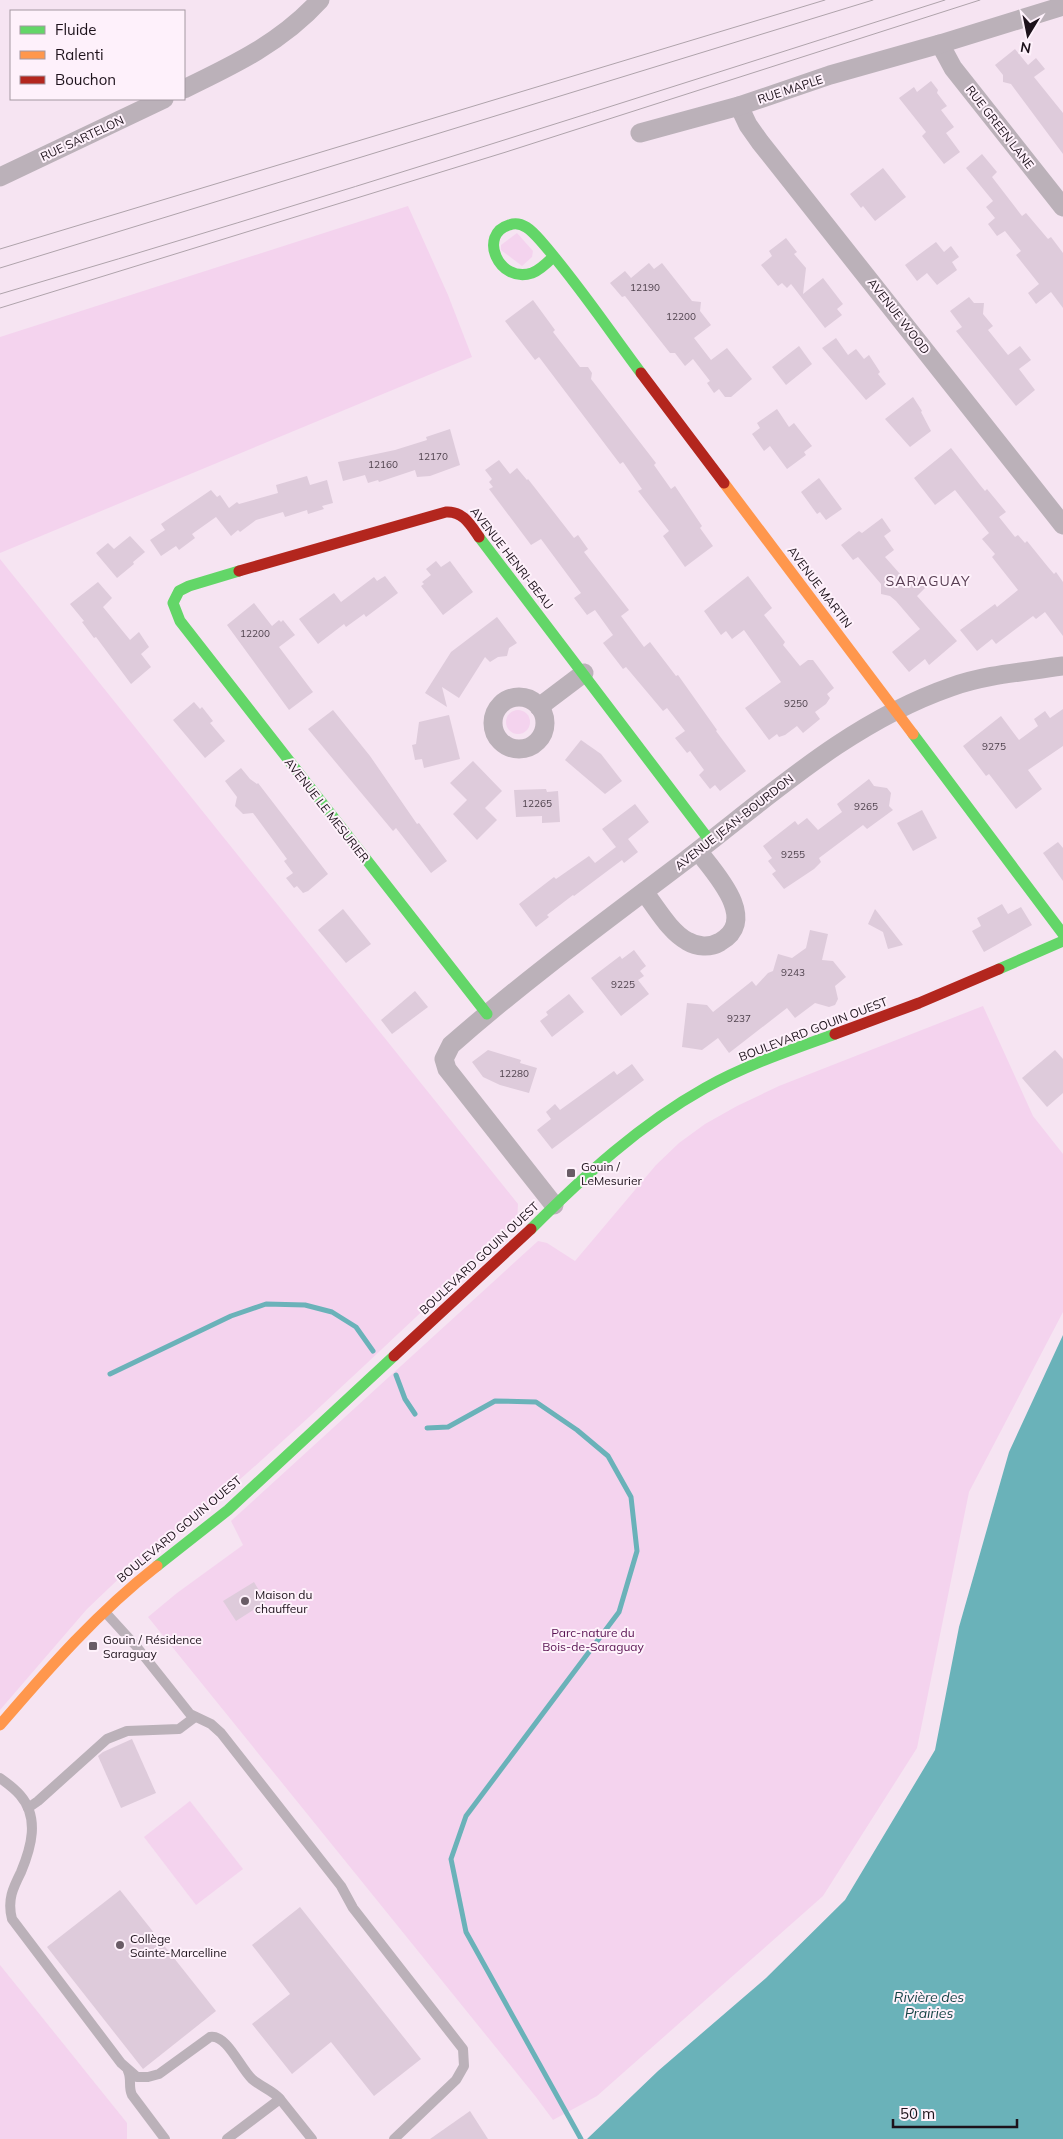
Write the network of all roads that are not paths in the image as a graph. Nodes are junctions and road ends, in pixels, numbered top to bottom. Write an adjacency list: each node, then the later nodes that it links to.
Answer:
1 (320, 0): 4 (street)
2 (1063, 6): 3 (street, RUE MAPLE)
3 (940, 44): 6 (street, RUE MAPLE); 9 (street, RUE GREEN LANE)
4 (185, 88)
5 (162, 100): 8 (street, RUE SARTELON)
6 (739, 106): 7 (street, RUE MAPLE); 11 (street, AVENUE WOOD)
7 (640, 134)
8 (0, 177)
9 (1063, 208)
10 (553, 257): 10 (street, AVENUE MARTIN); 16 (street, AVENUE MARTIN)
11 (1063, 525)
12 (173, 603): 14 (street, AVENUE HENRI-BEAU); 21 (street, AVENUE LE MESURIER)
13 (1063, 666): 16 (street, AVENUE JEAN-BOURDON)
14 (584, 673): 15 (street); 17 (street, AVENUE HENRI-BEAU)
15 (539, 707)
16 (897, 711): 17 (street, AVENUE JEAN-BOURDON); 19 (street, AVENUE MARTIN)
17 (704, 846): 18 (street, AVENUE JEAN-BOURDON); 18 (street)
18 (644, 892): 21 (street, AVENUE JEAN-BOURDON)
19 (1063, 934)
20 (1063, 941): 22 (street, BOULEVARD GOUIN OUEST)
21 (487, 1014): 22 (street, AVENUE JEAN-BOURDON)
22 (554, 1205): 23 (street, BOULEVARD GOUIN OUEST)
23 (104, 1612): 24 (lane); 25 (street, BOULEVARD GOUIN OUEST)
24 (195, 1717): 27 (lane); 33 (lane)
25 (0, 1725)
26 (0, 1778): 27 (lane)
27 (28, 1808): 28 (lane)
28 (128, 2071): 29 (lane); 30 (lane)
29 (280, 2099): 31 (lane); 32 (lane)
30 (165, 2139)
31 (227, 2139)
32 (312, 2139)
33 (394, 2139)

